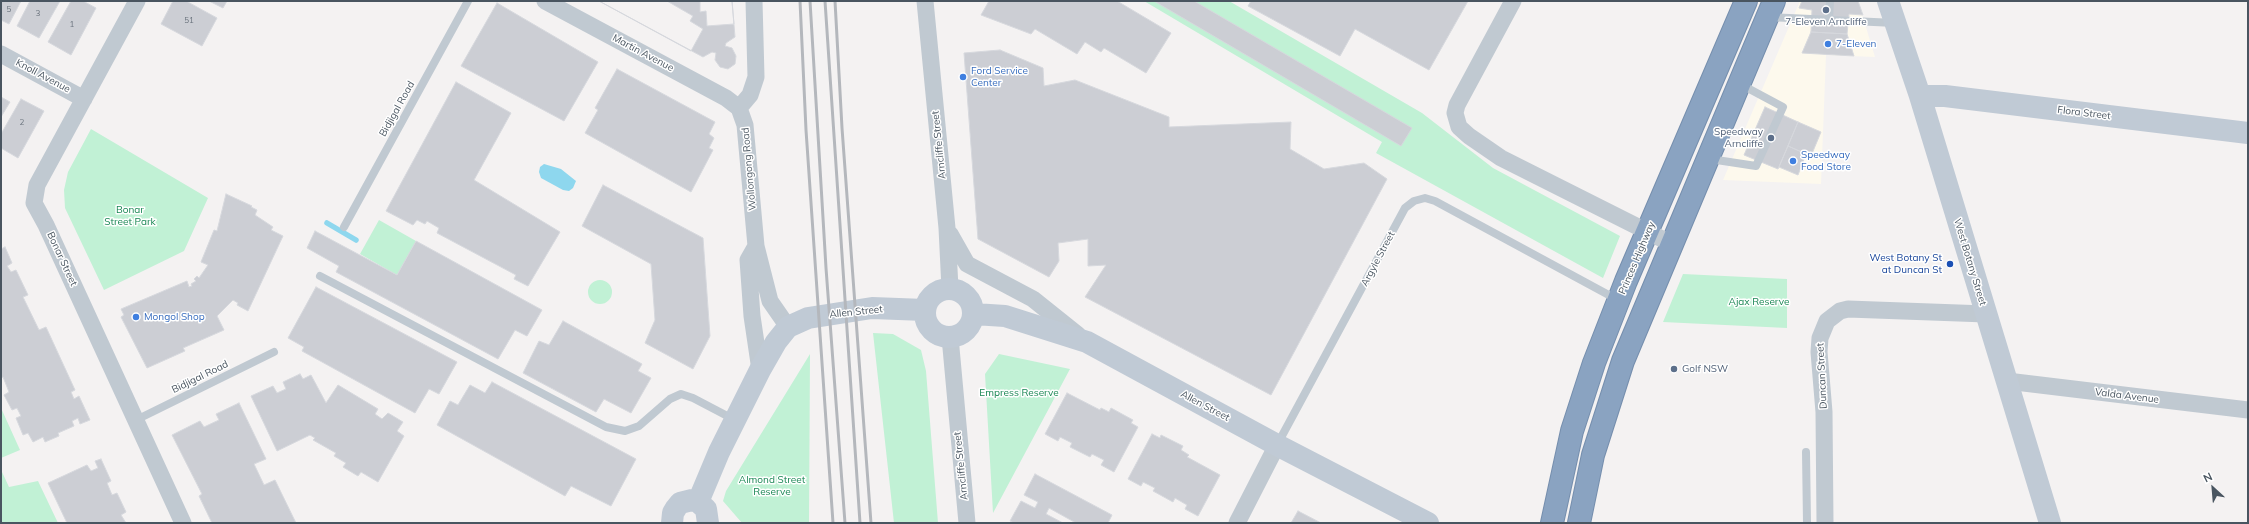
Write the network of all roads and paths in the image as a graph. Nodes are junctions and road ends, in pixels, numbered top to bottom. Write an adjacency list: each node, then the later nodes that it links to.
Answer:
1 (137, 1): 16 (street, Bonar Street)
2 (468, 1): 20 (lane, Bidjigal Road)
3 (545, 1): 17 (street, Martin Avenue)
4 (754, 1): 17 (street)
5 (925, 1): 21 (street, Arncliffe Street)
6 (1513, 1): 22 (street)
7 (1746, 1): 22 (highway, Princes Highway)
8 (1830, 1): 11 (lane)
9 (1888, 1): 12 (street, West Botany Street)
10 (1771, 9): 11 (lane); 14 (highway)
11 (1829, 20): 12 (lane)
12 (1895, 23): 15 (street, West Botany Street)
13 (1, 54): 16 (street, Knoll Avenue)
14 (1740, 84): 19 (highway); 19 (lane)
15 (1920, 96): 18 (street, Flora Street); 30 (street, West Botany Street)
16 (84, 99): 38 (street, Bonar Street)
17 (739, 108): 24 (street, Wollongong Road)
18 (2248, 133)
19 (1708, 159): 23 (highway)
20 (344, 227)
21 (947, 228): 26 (street, Arncliffe Street); 33 (street)
22 (1648, 232): 23 (street); 27 (highway, Princes Highway)
23 (1672, 244): 50 (highway)
24 (756, 246): 31 (street, Wollongong Road); 35 (street, Wollongong Road)
25 (320, 276): 39 (lane)
26 (950, 289): 28 (street); 29 (street)
27 (1619, 300): 40 (lane, Argyle Street); 49 (highway, Princes Highway)
28 (926, 310): 31 (street, Allen Street); 32 (street)
29 (974, 314): 32 (street); 33 (street, Allen Street)
30 (1986, 314): 36 (street, West Botany Street); 52 (street, Duncan Street)
31 (788, 327): 35 (street)
32 (950, 337): 46 (street, Arncliffe Street)
33 (1087, 342): 40 (street, Allen Street)
34 (274, 352): 38 (lane, Bidjigal Road)
35 (760, 370): 39 (street)
36 (2007, 381): 37 (street, Valda Avenue); 53 (street, West Botany Street)
37 (2248, 410)
38 (136, 420): 43 (street, Bonar Street)
39 (735, 420): 42 (street)
40 (1277, 445): 47 (street, Argyle Street); 48 (street, Allen Street)
41 (1806, 452): 51 (lane)
42 (698, 502): 44 (street); 45 (street)
43 (183, 523)
44 (672, 523)
45 (708, 523)
46 (967, 523)
47 (1237, 523)
48 (1428, 523)
49 (1552, 523)
50 (1579, 523)
51 (1807, 523)
52 (1825, 523)
53 (2050, 523)

